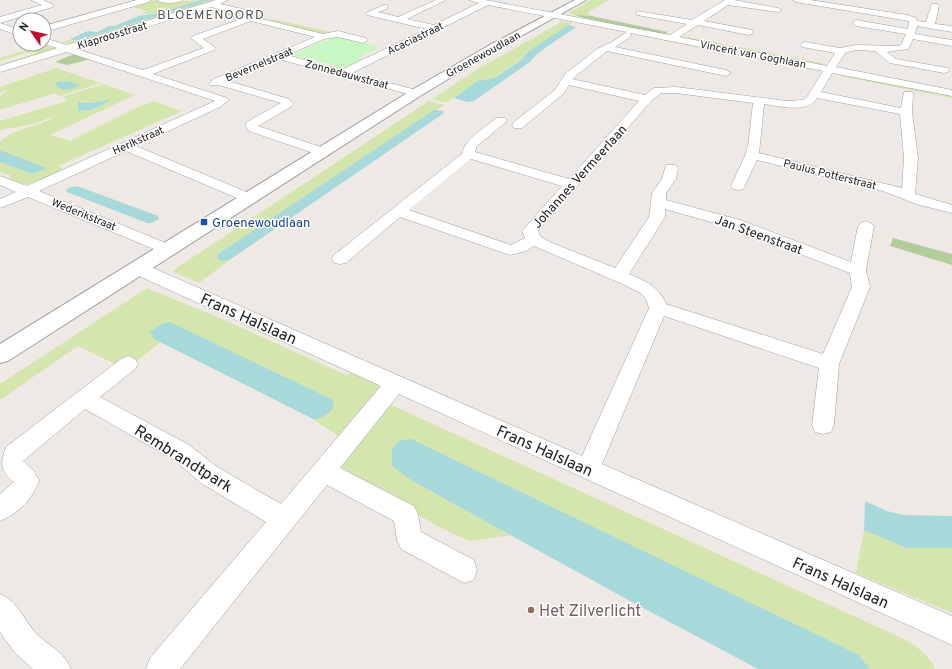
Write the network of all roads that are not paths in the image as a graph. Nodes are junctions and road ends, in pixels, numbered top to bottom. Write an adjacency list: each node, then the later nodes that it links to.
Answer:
1 (35, 0): 23 (street)
2 (146, 0): 30 (street)
3 (161, 0): 4 (street)
4 (179, 0)
5 (224, 0): 14 (street, Klaproosstraat)
6 (442, 0): 24 (street)
7 (473, 0): 12 (street, Vincent van Goghlaan)
8 (513, 0): 16 (street)
9 (582, 0): 21 (street, Groenewoudlaan)
10 (796, 0): 15 (street)
11 (709, 1): 13 (street)
12 (486, 2): 16 (street, Vincent van Goghlaan); 31 (street, Acaciastraat)
13 (727, 2): 19 (street); 25 (street)
14 (210, 4): 22 (street); 45 (street, Klaproosstraat)
15 (846, 4): 27 (street)
16 (502, 5): 21 (street, Vincent van Goghlaan)
17 (935, 6): 28 (street)
18 (384, 7): 24 (street)
19 (778, 10)
20 (640, 12): 25 (street)
21 (554, 15): 40 (street, Vincent van Goghlaan); 61 (street, Groenewoudlaan)
22 (250, 18): 39 (street); 54 (street)
23 (0, 20)
24 (398, 20): 31 (street)
25 (695, 22): 34 (street); 40 (street)
26 (854, 22): 36 (street)
27 (914, 23): 28 (street); 36 (street)
28 (930, 25): 32 (street)
29 (0, 26): 33 (street)
30 (52, 27)
31 (435, 28): 55 (street, Acaciastraat)
32 (952, 28)
33 (12, 30)
34 (749, 32)
35 (12, 34): 38 (street)
36 (911, 34): 43 (street); 47 (street)
37 (627, 35): 46 (street)
38 (0, 37)
39 (322, 37): 41 (street); 49 (street, Bevernelstraat)
40 (672, 38): 52 (street, Vincent van Goghlaan)
41 (363, 40)
42 (52, 43): 45 (street)
43 (952, 43)
44 (805, 45): 48 (street)
45 (68, 48): 51 (street, Klaproosstraat); 54 (street)
46 (606, 48): 50 (street); 58 (street)
47 (878, 49): 48 (street); 53 (street)
48 (841, 51): 52 (street, Johannes Vermeerlaan)
49 (278, 56): 55 (street, Zonnedauwstraat); 57 (street, Bevernelstraat)
50 (696, 67): 56 (street); 60 (street)
51 (0, 69)
52 (830, 69): 62 (street, Vincent van Goghlaan); 63 (street, Johannes Vermeerlaan)
53 (944, 70)
54 (145, 73): 59 (street)
55 (343, 73): 61 (street, Zonnedauwstraat)
56 (726, 73)
57 (218, 81): 59 (street, Bevernelstraat); 71 (street)
58 (566, 81): 65 (street); 69 (street)
59 (196, 90): 70 (street, Herikstraat)
60 (676, 90): 65 (street, Johannes Vermeerlaan); 66 (street, Johannes Vermeerlaan)
61 (416, 93): 71 (street, Groenewoudlaan)
62 (952, 93)
63 (814, 94): 66 (street, Johannes Vermeerlaan); 67 (street)
64 (908, 94): 67 (street)
65 (647, 99): 76 (street, Johannes Vermeerlaan)
66 (759, 101): 73 (street)
67 (906, 112): 79 (street)
68 (501, 121): 72 (street)
69 (518, 125)
70 (124, 146): 78 (street, Herikstraat); 80 (street)
71 (322, 152): 80 (street, Groenewoudlaan)
72 (469, 154): 76 (street); 84 (street)
73 (752, 155): 77 (street); 79 (street, Paulus Potterstraat)
74 (671, 168): 81 (street)
75 (0, 180): 78 (street, Wederikstraat)
76 (571, 184): 86 (street, Johannes Vermeerlaan)
77 (738, 186)
78 (27, 191): 82 (street, Herikstraat); 87 (street, Wederikstraat)
79 (908, 196): 83 (street, Paulus Potterstraat)
80 (249, 198): 87 (street, Groenewoudlaan)
81 (658, 203): 90 (street, Jan Steenstraat); 91 (street)
82 (0, 204)
83 (952, 209)
84 (399, 212): 86 (street); 88 (street)
85 (866, 226): 90 (street)
86 (534, 240): 91 (street, Johannes Vermeerlaan)
87 (167, 249): 89 (street, Groenewoudlaan)
88 (340, 259)
89 (138, 268): 93 (street, Groenewoudlaan); 96 (street, Frans Halslaan)
90 (858, 270): 95 (street)
91 (620, 276): 92 (street, Johannes Vermeerlaan)
92 (658, 308): 95 (street); 99 (street)
93 (0, 355)
94 (128, 364): 97 (street)
95 (830, 364): 98 (street)
96 (395, 384): 99 (street, Frans Halslaan); 100 (street)
97 (84, 398): 101 (street); 102 (street, Rembrandtpark)
98 (823, 425)
99 (588, 469): 105 (street, Frans Halslaan)
100 (324, 471): 102 (street); 103 (street)
101 (0, 509)
102 (284, 519): 107 (street)
103 (464, 570)
104 (0, 608): 106 (street)
105 (952, 631)
106 (56, 669)
107 (161, 669)

